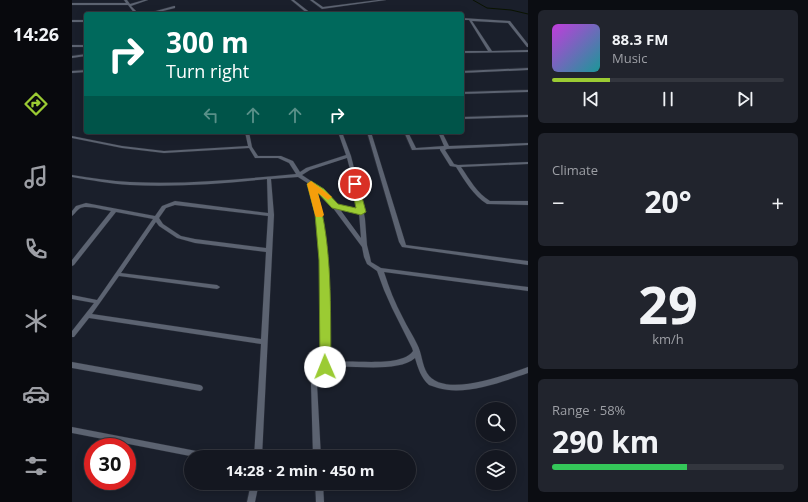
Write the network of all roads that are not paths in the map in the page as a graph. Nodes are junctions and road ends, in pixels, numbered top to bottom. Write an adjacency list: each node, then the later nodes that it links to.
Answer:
1 (124, 0): 7 (street)
2 (147, 0): 7 (street)
3 (292, 0): 11 (street)
4 (311, 0): 5 (street)
5 (385, 0)
6 (72, 4): 7 (street)
7 (129, 5): 9 (street)
8 (174, 7): 10 (street)
9 (135, 12)
10 (155, 12)
11 (307, 12)
12 (464, 19): 13 (street)
13 (470, 20): 18 (street); 21 (street)
14 (72, 21): 15 (street)
15 (84, 21)
16 (72, 46): 17 (street)
17 (84, 46)
18 (528, 46)
19 (528, 51): 21 (street)
20 (464, 52): 21 (street)
21 (490, 52)
22 (84, 55): 23 (street)
23 (72, 56)
24 (528, 69): 27 (street)
25 (84, 71): 26 (street)
26 (72, 72)
27 (464, 72)
28 (528, 91): 29 (street)
29 (464, 93)
30 (528, 116): 31 (street)
31 (464, 118)
32 (247, 134): 39 (street)
33 (341, 134): 41 (street)
34 (370, 134): 57 (street)
35 (407, 134): 40 (street)
36 (441, 134): 40 (street)
37 (72, 137): 39 (street)
38 (528, 144): 40 (street)
39 (250, 147): 44 (street)
40 (447, 147): 43 (street)
41 (349, 156): 44 (street); 51 (street)
42 (528, 163): 43 (street)
43 (458, 166): 48 (street)
44 (299, 175): 46 (street); 47 (street)
45 (72, 176): 46 (street)
46 (269, 178): 53 (street)
47 (311, 184): 49 (street); 70 (street)
48 (528, 203)
49 (335, 206): 51 (street); 55 (street)
50 (114, 210): 52 (street); 54 (street); 58 (street)
51 (361, 212): 55 (street)
52 (72, 214)
53 (271, 215): 54 (street); 56 (street)
54 (156, 218): 56 (street); 60 (street)
55 (364, 246): 59 (street)
56 (268, 250): 67 (street)
57 (528, 263)
58 (72, 264)
59 (380, 270): 62 (street); 68 (street)
60 (118, 274): 61 (street); 64 (street)
61 (217, 287)
62 (528, 289)
63 (72, 297): 64 (street)
64 (98, 302): 65 (street)
65 (87, 315): 66 (street); 67 (street)
66 (72, 335)
67 (264, 342): 74 (street)
68 (417, 350): 70 (street); 71 (street)
69 (72, 365): 72 (street)
70 (325, 367): 75 (street)
71 (528, 370)
72 (200, 388)
73 (72, 430): 76 (street)
74 (258, 450)
75 (317, 450)
76 (184, 452)
77 (254, 490): 79 (street)
78 (319, 490): 80 (street)
79 (251, 502)
80 (320, 502)

